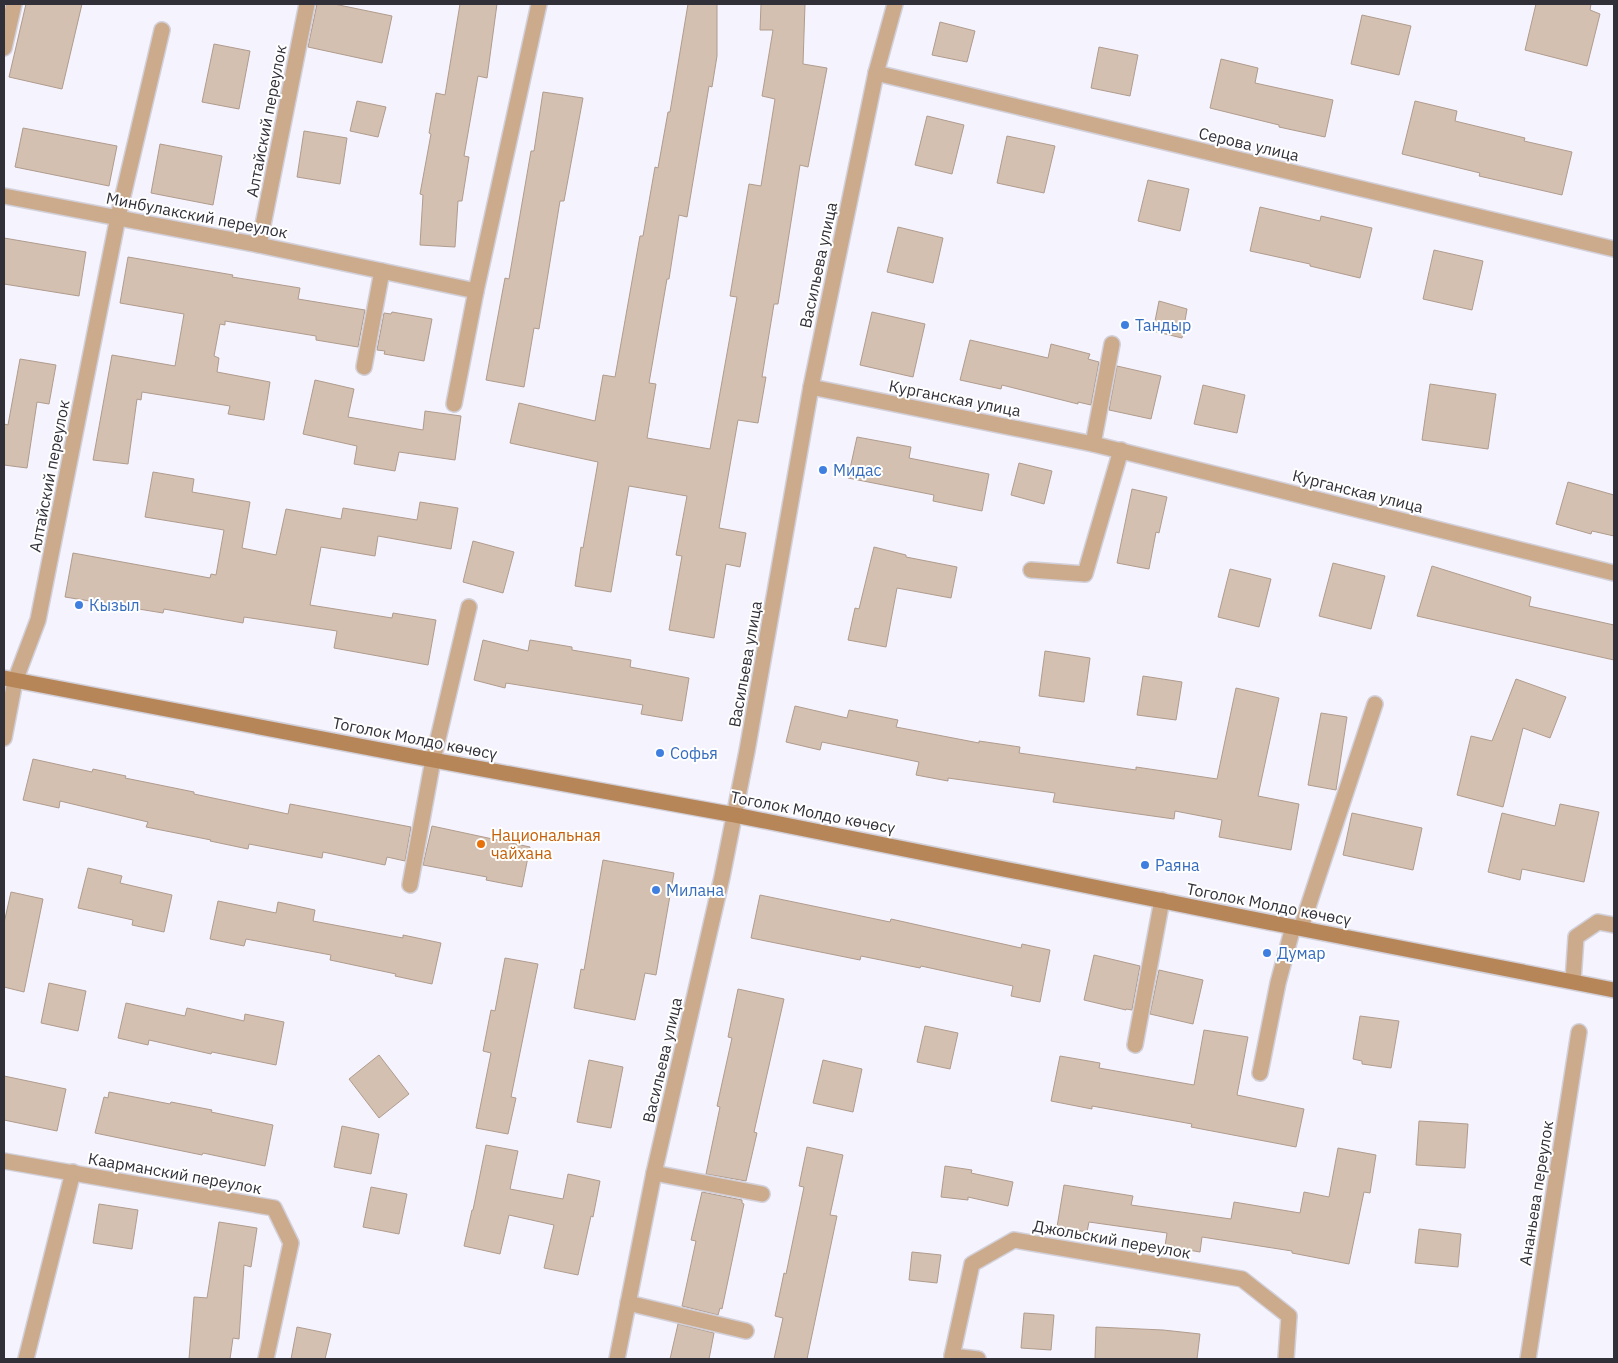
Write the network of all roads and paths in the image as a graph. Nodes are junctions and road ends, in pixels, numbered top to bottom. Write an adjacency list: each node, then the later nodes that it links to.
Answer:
1 (14, 4): 6 (street)
2 (307, 4): 10 (street, Алтайский переулок)
3 (539, 4): 13 (street)
4 (895, 4): 7 (street, Васильева улица)
5 (162, 30): 9 (street, Алтайский переулок)
6 (4, 48)
7 (876, 73): 11 (street, Серова улица); 16 (street, Васильева улица)
8 (4, 196): 9 (street, Минбулакский переулок)
9 (118, 217): 10 (street, Минбулакский переулок); 23 (street, Алтайский переулок)
10 (259, 245): 12 (street, Минбулакский переулок)
11 (1614, 249)
12 (382, 271): 13 (street, Минбулакский переулок); 15 (street)
13 (476, 291): 17 (street)
14 (1112, 344): 18 (street)
15 (364, 367)
16 (811, 387): 18 (street, Курганская улица); 27 (street, Васильева улица)
17 (454, 404)
18 (1093, 444): 19 (street, Курганская улица)
19 (1121, 450): 20 (street); 21 (street, Курганская улица)
20 (1031, 570)
21 (1614, 573)
22 (469, 607): 26 (street)
23 (9, 680): 25 (street, Алтайский переулок); 26 (main road, Тоголок Молдо көчөсү)
24 (1375, 704): 31 (street)
25 (4, 738)
26 (433, 760): 27 (main road, Тоголок Молдо көчөсү); 28 (street)
27 (735, 814): 29 (main road, Тоголок Молдо көчөсү); 39 (street, Васильева улица)
28 (410, 885)
29 (1162, 900): 31 (main road, Тоголок Молдо көчөсү); 35 (street)
30 (1614, 925): 32 (street)
31 (1297, 928): 32 (main road, Тоголок Молдо көчөсү); 36 (street)
32 (1573, 981): 33 (main road, Тоголок Молдо көчөсү)
33 (1614, 990)
34 (1579, 1032): 49 (street, Ананьева переулок)
35 (1135, 1045)
36 (1260, 1073)
37 (4, 1161): 38 (street, Каарманский переулок)
38 (73, 1172): 44 (street); 45 (street, Каарманский переулок)
39 (654, 1173): 40 (street); 41 (street, Васильева улица)
40 (762, 1194)
41 (628, 1303): 42 (street); 46 (street, Васильева улица)
42 (746, 1331)
43 (952, 1358): 47 (street, Джольский переулок); 48 (street, Джольский переулок)
44 (26, 1359)
45 (266, 1359)
46 (618, 1359)
47 (978, 1359)
48 (1286, 1359)
49 (1528, 1359)

